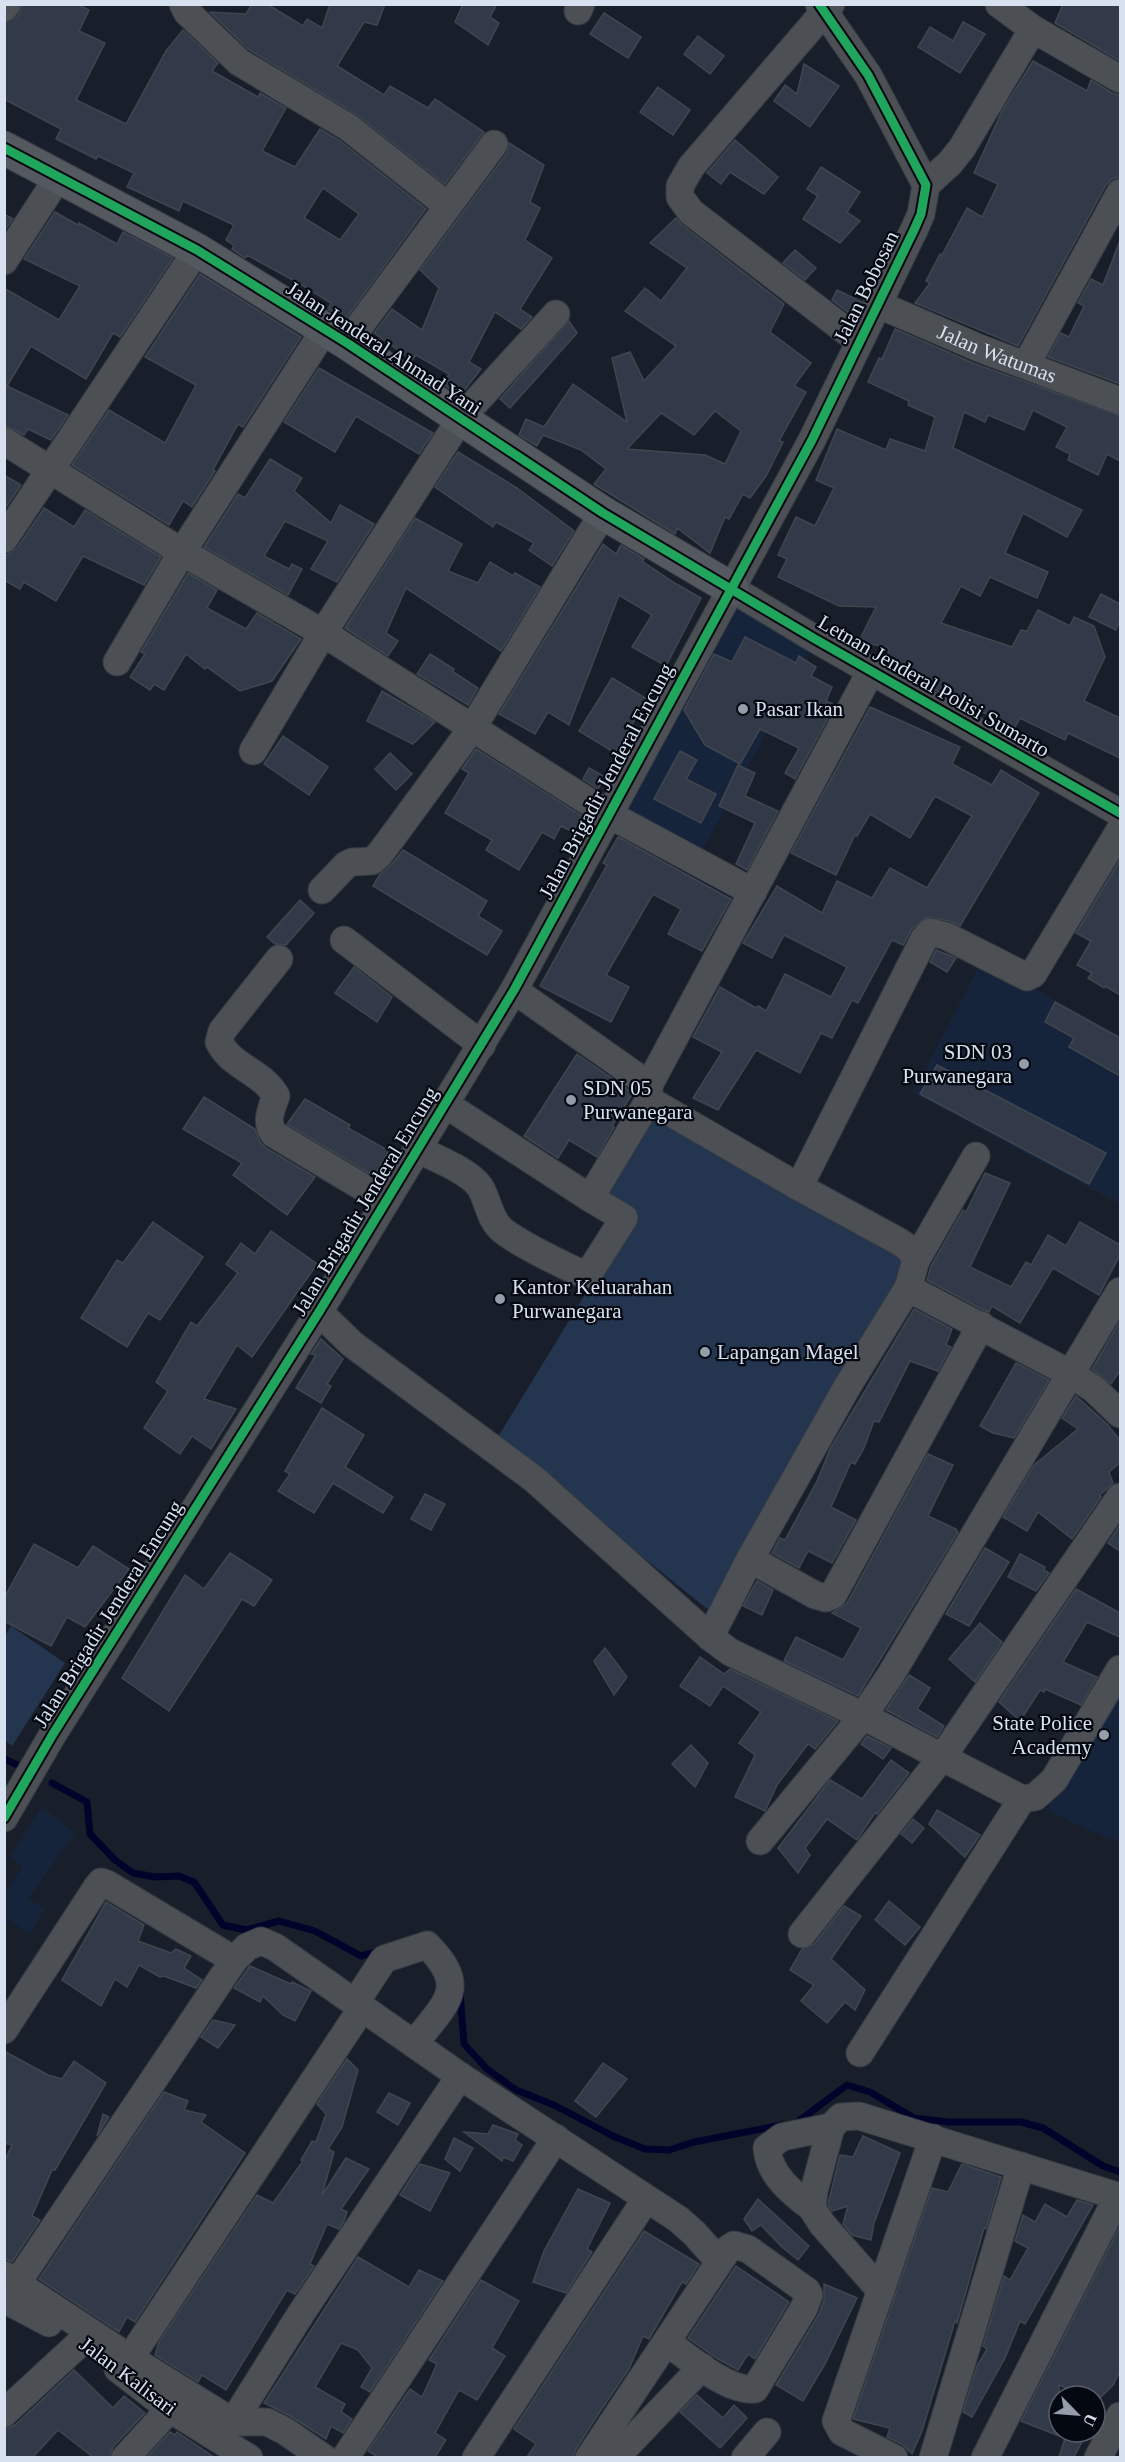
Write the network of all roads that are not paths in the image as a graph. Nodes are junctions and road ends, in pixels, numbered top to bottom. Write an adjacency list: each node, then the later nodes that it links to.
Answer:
1 (7, 4): 5 (street)
2 (183, 4): 13 (street)
3 (999, 4): 6 (street)
4 (825, 7): 11 (street); 19 (street)
5 (4, 8)
6 (1032, 28): 7 (street); 11 (street)
7 (1120, 79)
8 (494, 144): 13 (street)
9 (6, 149): 10 (main road, Jalan Jenderal Ahmad Yani)
10 (59, 176): 14 (main road, Jalan Jenderal Ahmad Yani); 15 (street)
11 (926, 185): 16 (street, Jalan Bobosan)
12 (1120, 193): 20 (street)
13 (448, 206): 18 (street)
14 (197, 250): 18 (main road, Jalan Jenderal Ahmad Yani); 24 (street)
15 (4, 261)
16 (877, 304): 19 (street, Jalan Bobosan); 20 (street, Jalan Watumas)
17 (556, 314): 22 (street)
18 (336, 336): 22 (main road, Jalan Jenderal Ahmad Yani); 27 (street)
19 (859, 341): 28 (street, Jalan Bobosan)
20 (1026, 365): 21 (street, Jalan Watumas)
21 (1120, 401)
22 (461, 418): 25 (main road, Jalan Jenderal Ahmad Yani); 29 (street)
23 (4, 441): 24 (street)
24 (49, 470): 26 (street); 27 (street)
25 (603, 513): 28 (main road, Jalan Jenderal Ahmad Yani); 32 (street)
26 (4, 539)
27 (182, 552): 29 (street); 30 (street)
28 (732, 589): 31 (street, Letnan Jenderal Polisi Sumarto); 35 (street, Jalan Brigadir Jenderal Encung)
29 (323, 633): 32 (street); 33 (street)
30 (117, 662)
31 (871, 671): 34 (street, Letnan Jenderal Polisi Sumarto); 38 (street)
32 (473, 726): 35 (street); 37 (street)
33 (253, 751)
34 (1120, 813)
35 (608, 814): 38 (street); 41 (street, Jalan Brigadir Jenderal Encung)
36 (1120, 830): 47 (street)
37 (322, 890)
38 (753, 892): 43 (street)
39 (344, 940): 42 (street)
40 (279, 959): 49 (street)
41 (514, 990): 42 (street, Jalan Brigadir Jenderal Encung); 43 (street)
42 (482, 1045): 44 (street, Jalan Brigadir Jenderal Encung)
43 (649, 1092): 47 (street); 48 (street)
44 (445, 1104): 45 (street, Jalan Brigadir Jenderal Encung); 48 (street)
45 (417, 1149): 48 (street); 49 (street, Jalan Brigadir Jenderal Encung)
46 (976, 1156): 50 (street)
47 (799, 1187): 50 (street)
48 (590, 1198)
49 (386, 1201): 53 (street, Jalan Brigadir Jenderal Encung)
50 (916, 1260): 51 (street)
51 (908, 1288): 54 (street); 58 (street)
52 (1120, 1291): 55 (street)
53 (319, 1312): 59 (street); 64 (street, Jalan Brigadir Jenderal Encung)
54 (981, 1326): 55 (street); 58 (street)
55 (1071, 1374): 56 (street); 61 (street)
56 (1120, 1414)
57 (1120, 1497): 62 (street)
58 (750, 1559): 59 (street)
59 (710, 1637): 61 (street)
60 (1120, 1669): 63 (street)
61 (863, 1716): 62 (street); 65 (street)
62 (944, 1756): 63 (street); 66 (street)
63 (1022, 1799): 71 (street)
64 (4, 1818)
65 (760, 1841)
66 (802, 1934)
67 (234, 1960): 68 (street); 69 (street); 81 (street)
68 (358, 2005): 70 (street); 70 (street); 85 (street)
69 (4, 2030)
70 (414, 2044): 72 (street)
71 (860, 2053)
72 (460, 2076): 74 (street); 90 (street)
73 (831, 2127): 75 (street); 79 (street); 79 (street)
74 (556, 2138): 78 (street); 95 (street)
75 (933, 2138): 76 (street); 82 (street)
76 (1021, 2166): 77 (street); 101 (street)
77 (1119, 2196): 102 (street)
78 (646, 2199): 80 (street); 96 (street)
79 (812, 2208): 82 (street)
80 (719, 2261): 84 (street); 86 (street)
81 (9, 2286): 83 (street, Jalan Kalisari); 85 (street)
82 (881, 2291): 100 (street)
83 (82, 2341): 87 (street, Jalan Kalisari); 88 (street)
84 (667, 2343): 86 (street); 97 (street)
85 (130, 2358): 90 (street)
86 (702, 2367): 98 (street)
87 (170, 2409): 92 (street); 93 (street, Jalan Kalisari)
88 (4, 2413)
89 (1120, 2416): 103 (street)
90 (233, 2422): 94 (street)
91 (767, 2432): 99 (street)
92 (125, 2457)
93 (249, 2457)
94 (324, 2457)
95 (345, 2457)
96 (476, 2457)
97 (589, 2457)
98 (615, 2457)
99 (745, 2457)
100 (894, 2457)
101 (933, 2457)
102 (985, 2457)
103 (1098, 2457)

